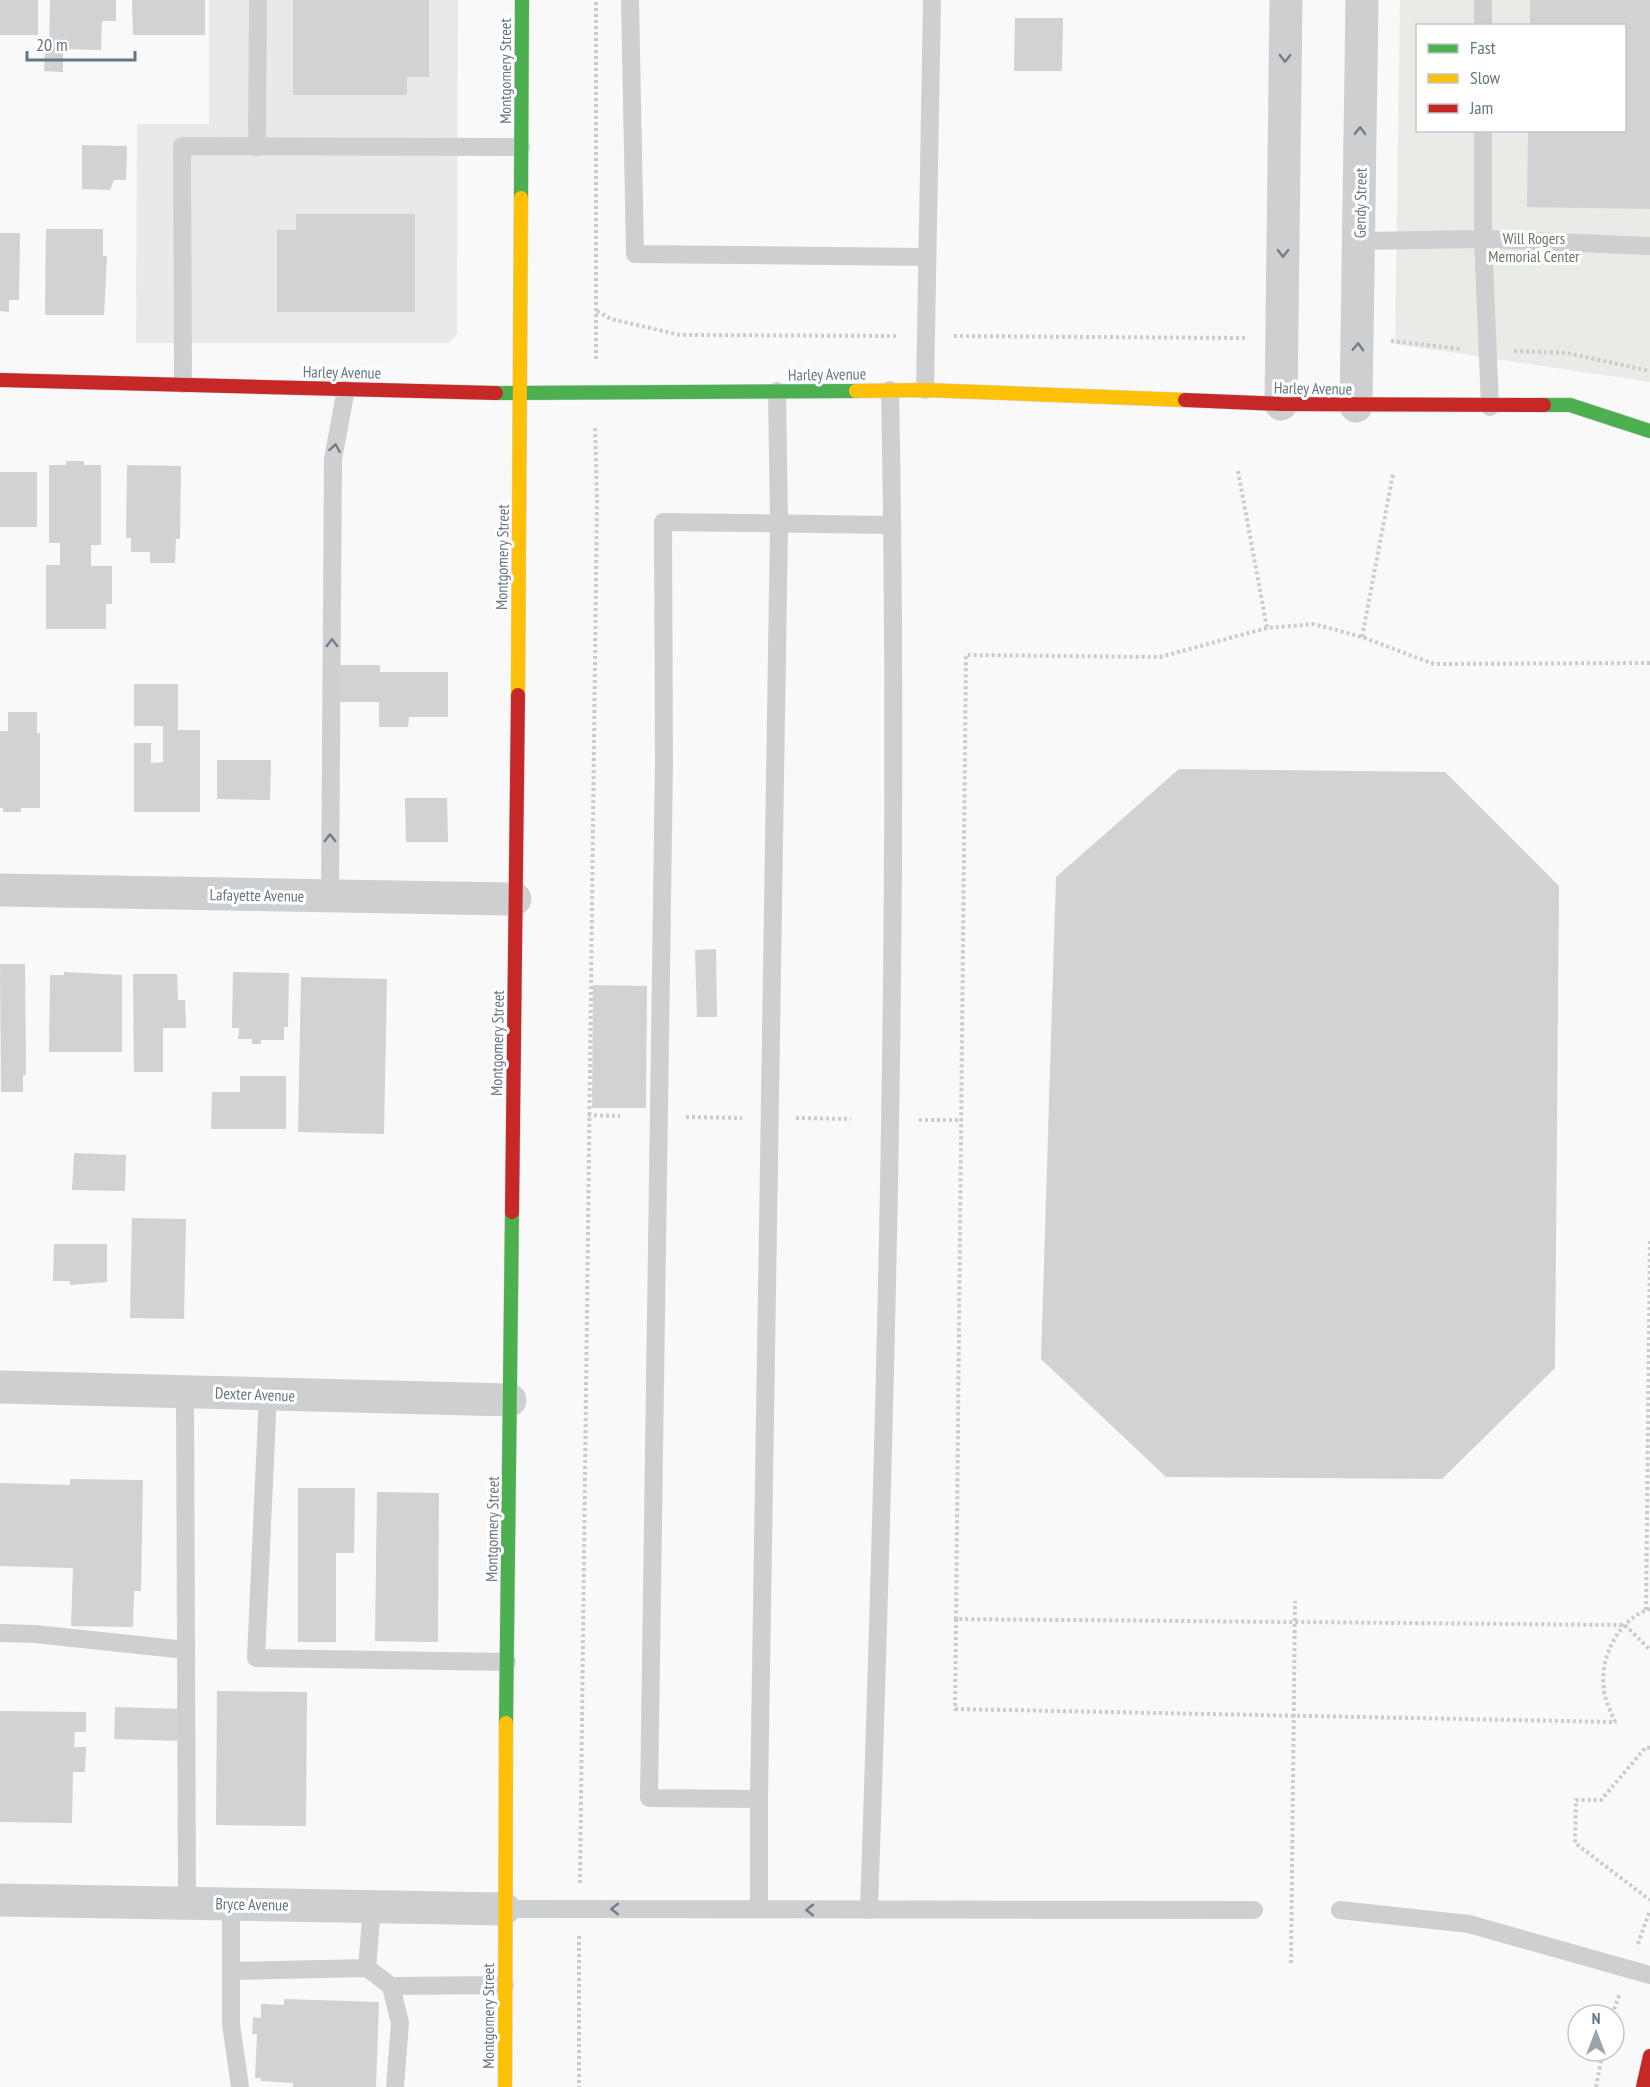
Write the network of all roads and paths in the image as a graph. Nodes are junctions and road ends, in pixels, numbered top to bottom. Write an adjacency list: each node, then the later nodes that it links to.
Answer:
1 (258, 0): 11 (lane)
2 (522, 0): 12 (main road, Montgomery Street)
3 (596, 0): 17 (path)
4 (630, 0): 16 (lane)
5 (932, 0): 16 (lane)
6 (1286, 0): 19 (street, one-way to 19)
7 (1362, 0): 14 (street, Gendy Street, one-way to 7)
8 (1483, 0): 9 (lane)
9 (1483, 24)
10 (1483, 132): 13 (lane)
11 (257, 147): 12 (lane); 24 (lane)
12 (521, 147): 30 (main road, Montgomery Street)
13 (1483, 239): 14 (lane); 15 (lane); 21 (lane)
14 (1359, 241): 20 (street, Gendy Street)
15 (1650, 246)
16 (927, 257): 18 (lane)
17 (597, 311): 18 (path); 29 (path)
18 (926, 336): 19 (path); 27 (lane)
19 (1282, 339): 31 (street)
20 (1358, 340): 21 (path); 32 (street, Gendy Street, one-way to 20)
21 (1489, 350): 22 (path); 33 (lane)
22 (1650, 370)
23 (0, 380): 24 (main road, Harley Avenue)
24 (183, 384): 25 (main road, Harley Avenue)
25 (346, 389): 30 (main road, Harley Avenue); 43 (lane, one-way to 25)
26 (890, 390): 27 (main road, Harley Avenue); 28 (main road, Harley Avenue); 38 (lane)
27 (925, 390): 31 (main road, Harley Avenue)
28 (777, 391): 29 (main road, Harley Avenue); 37 (lane)
29 (595, 392): 30 (main road, Harley Avenue); 45 (path)
30 (520, 394): 44 (main road, Montgomery Street)
31 (1281, 404): 32 (main road, Harley Avenue)
32 (1356, 406): 33 (main road, Harley Avenue)
33 (1490, 407): 34 (main road, Harley Avenue)
34 (1650, 431)
35 (1238, 471): 39 (path)
36 (1393, 474): 40 (path)
37 (779, 524): 38 (lane); 69 (lane); 69 (lane)
38 (892, 525): 78 (lane)
39 (1267, 628): 40 (path); 52 (path)
40 (1362, 637): 41 (path)
41 (1650, 663)
42 (0, 890): 43 (street, Lafayette Avenue)
43 (330, 896): 44 (street, Lafayette Avenue)
44 (515, 899): 57 (main road, Montgomery Street)
45 (588, 1116): 46 (path); 76 (path)
46 (620, 1116)
47 (680, 1117): 48 (path)
48 (751, 1118)
49 (795, 1119): 50 (path)
50 (851, 1119)
51 (915, 1120): 52 (path)
52 (962, 1120): 60 (path)
53 (1650, 1238): 59 (path)
54 (0, 1387): 55 (street, Dexter Avenue)
55 (184, 1392): 56 (street, Dexter Avenue); 64 (lane)
56 (268, 1394): 57 (street, Dexter Avenue); 66 (lane)
57 (510, 1400): 66 (main road, Montgomery Street)
58 (1295, 1601): 61 (path)
59 (1648, 1609): 62 (path)
60 (957, 1619): 61 (path); 67 (path)
61 (1294, 1622): 62 (path); 67 (path)
62 (1625, 1626): 65 (path); 67 (path)
63 (0, 1633): 64 (lane)
64 (186, 1650): 72 (lane)
65 (1650, 1650)
66 (507, 1662): 75 (main road, Montgomery Street)
67 (1292, 1716): 81 (path)
68 (1650, 1748): 71 (path)
69 (759, 1799): 77 (lane)
70 (0, 1900): 72 (street, Bryce Avenue)
71 (1650, 1900)
72 (187, 1903): 73 (street, Bryce Avenue)
73 (231, 1904): 74 (street, Bryce Avenue); 83 (lane)
74 (372, 1907): 75 (street, Bryce Avenue); 82 (lane)
75 (504, 1909): 76 (lane); 85 (main road, Montgomery Street)
76 (579, 1909): 77 (lane, one-way to 76); 92 (path)
77 (759, 1909): 78 (lane, one-way to 77)
78 (869, 1910): 79 (lane)
79 (1254, 1910)
80 (1340, 1910): 84 (lane)
81 (1291, 1963)
82 (367, 1968): 83 (lane); 86 (lane)
83 (231, 1971): 89 (lane)
84 (1650, 1975)
85 (505, 1985): 86 (lane); 91 (main road, Montgomery Street)
86 (391, 1986): 90 (lane)
87 (1650, 2056): 94 (main road)
88 (1601, 2063): 93 (path)
89 (240, 2087)
90 (395, 2087)
91 (505, 2087)
92 (579, 2087)
93 (1596, 2087)
94 (1643, 2087)

